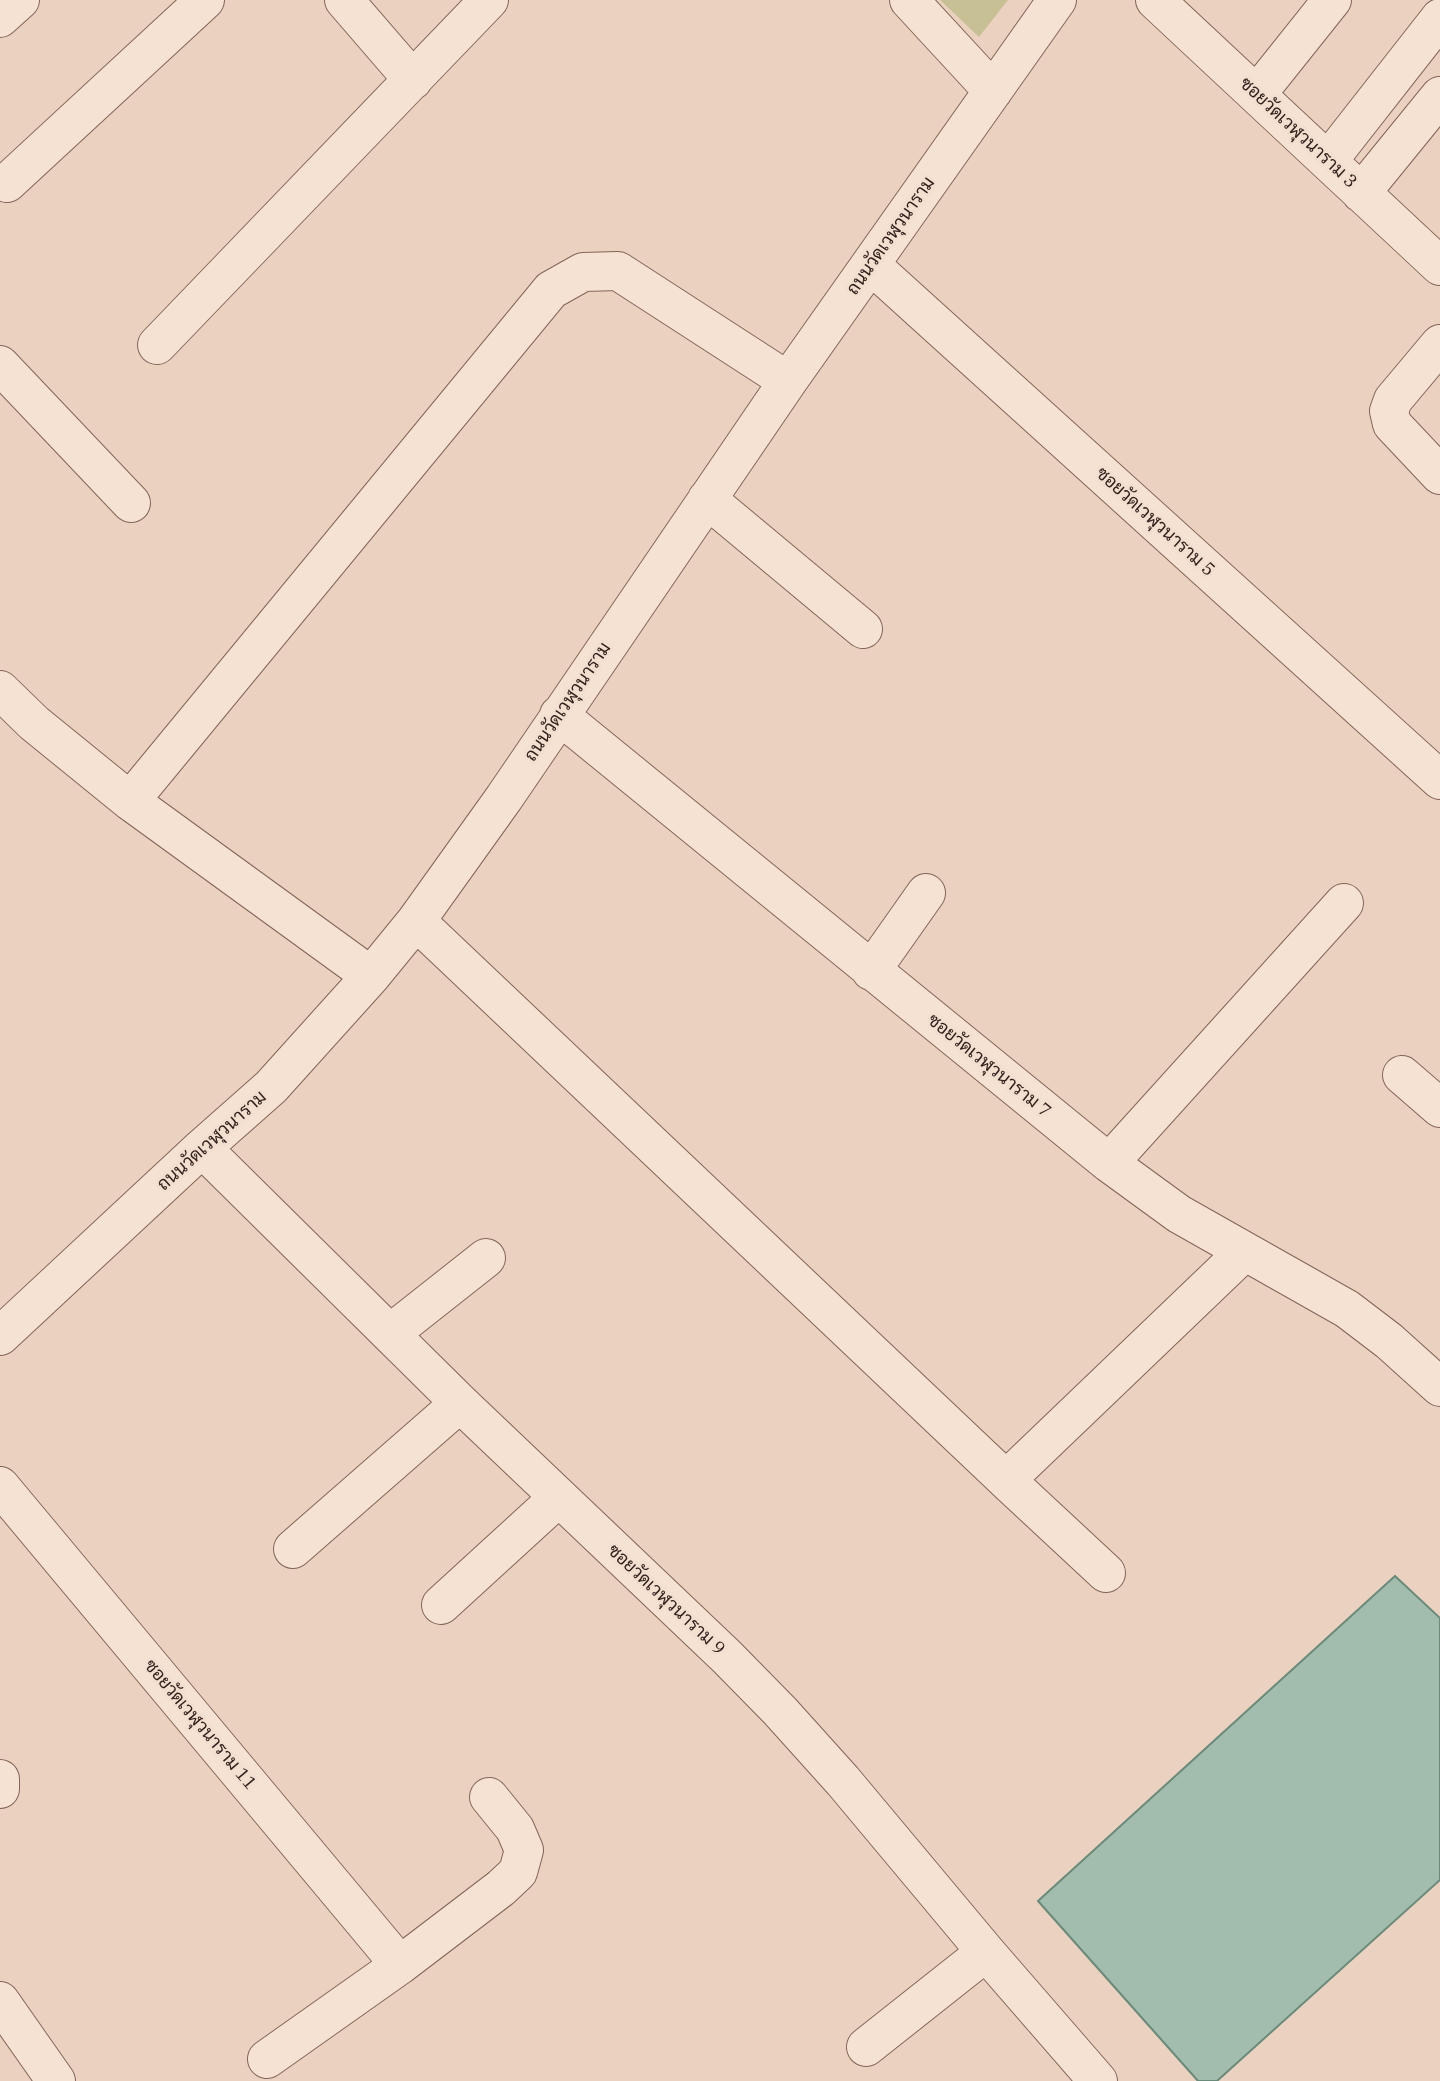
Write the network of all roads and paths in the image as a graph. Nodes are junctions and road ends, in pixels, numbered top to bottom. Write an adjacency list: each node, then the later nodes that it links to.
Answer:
1 (20, 0): 9 (street)
2 (205, 0): 16 (street)
3 (344, 0): 11 (street)
4 (489, 0): 11 (street)
5 (909, 0): 12 (street)
6 (1057, 0): 12 (street, ถนนวัดเวฬุวนาราม)
7 (1155, 0): 13 (street, ซอยวัดเวฬุวนาราม 3)
8 (1332, 0): 13 (street)
9 (0, 18)
10 (1440, 18): 15 (street)
11 (413, 80): 21 (street)
12 (993, 91): 18 (street, ถนนวัดเวฬุวนาราม)
13 (1257, 94): 15 (street, ซอยวัดเวฬุวนาราม 3)
14 (1440, 96): 17 (street)
15 (1328, 161): 17 (street, ซอยวัดเวฬุวนาราม 3)
16 (7, 183)
17 (1361, 192): 19 (street, ซอยวัดเวฬุวนาราม 3)
18 (871, 265): 23 (street, ถนนวัดเวฬุวนาราม); 30 (street, ซอยวัดเวฬุวนาราม 5)
19 (1440, 266)
20 (1440, 344): 24 (street)
21 (157, 345)
22 (0, 365): 26 (street)
23 (788, 381): 25 (street, ถนนวัดเวฬุวนาราม); 31 (street)
24 (1440, 475)
25 (707, 499): 27 (street); 29 (street, ถนนวัดเวฬุวนาราม)
26 (131, 503)
27 (863, 629)
28 (0, 690): 31 (street)
29 (559, 715): 34 (street, ถนนวัดเวฬุวนาราม); 35 (street, ซอยวัดเวฬุวนาราม 7)
30 (1440, 779)
31 (130, 801): 36 (street)
32 (926, 893): 35 (street)
33 (1343, 902): 40 (street)
34 (416, 921): 36 (street, ถนนวัดเวฬุวนาราม); 47 (street)
35 (871, 971): 40 (street, ซอยวัดเวฬุวนาราม 7)
36 (371, 976): 39 (street, ถนนวัดเวฬุวนาราม)
37 (1402, 1074): 38 (street)
38 (1440, 1108)
39 (202, 1148): 43 (street, ถนนวัดเวฬุวนาราม); 44 (street, ซอยวัดเวฬุวนาราม 9)
40 (1109, 1163): 41 (street, ซอยวัดเวฬุวนาราม 7)
41 (1244, 1252): 45 (street, ซอยวัดเวฬุวนาราม 7); 47 (street)
42 (486, 1258): 44 (street)
43 (6, 1317)
44 (391, 1333): 46 (street, ซอยวัดเวฬุวนาราม 9)
45 (1440, 1387)
46 (460, 1404): 49 (street, ซอยวัดเวฬุวนาราม 9); 50 (street)
47 (1006, 1480): 51 (street)
48 (0, 1486): 57 (street, ซอยวัดเวฬุวนาราม 11)
49 (558, 1498): 52 (street); 56 (street, ซอยวัดเวฬุวนาราม 9)
50 (293, 1549)
51 (1105, 1573)
52 (441, 1605)
53 (0, 1779): 54 (street)
54 (0, 1789)
55 (489, 1797): 57 (street)
56 (986, 1952): 59 (street); 62 (street, ซอยวัดเวฬุวนาราม 9)
57 (400, 1965): 60 (street)
58 (4, 2014): 61 (street)
59 (866, 2047)
60 (267, 2059)
61 (56, 2081)
62 (1098, 2081)

